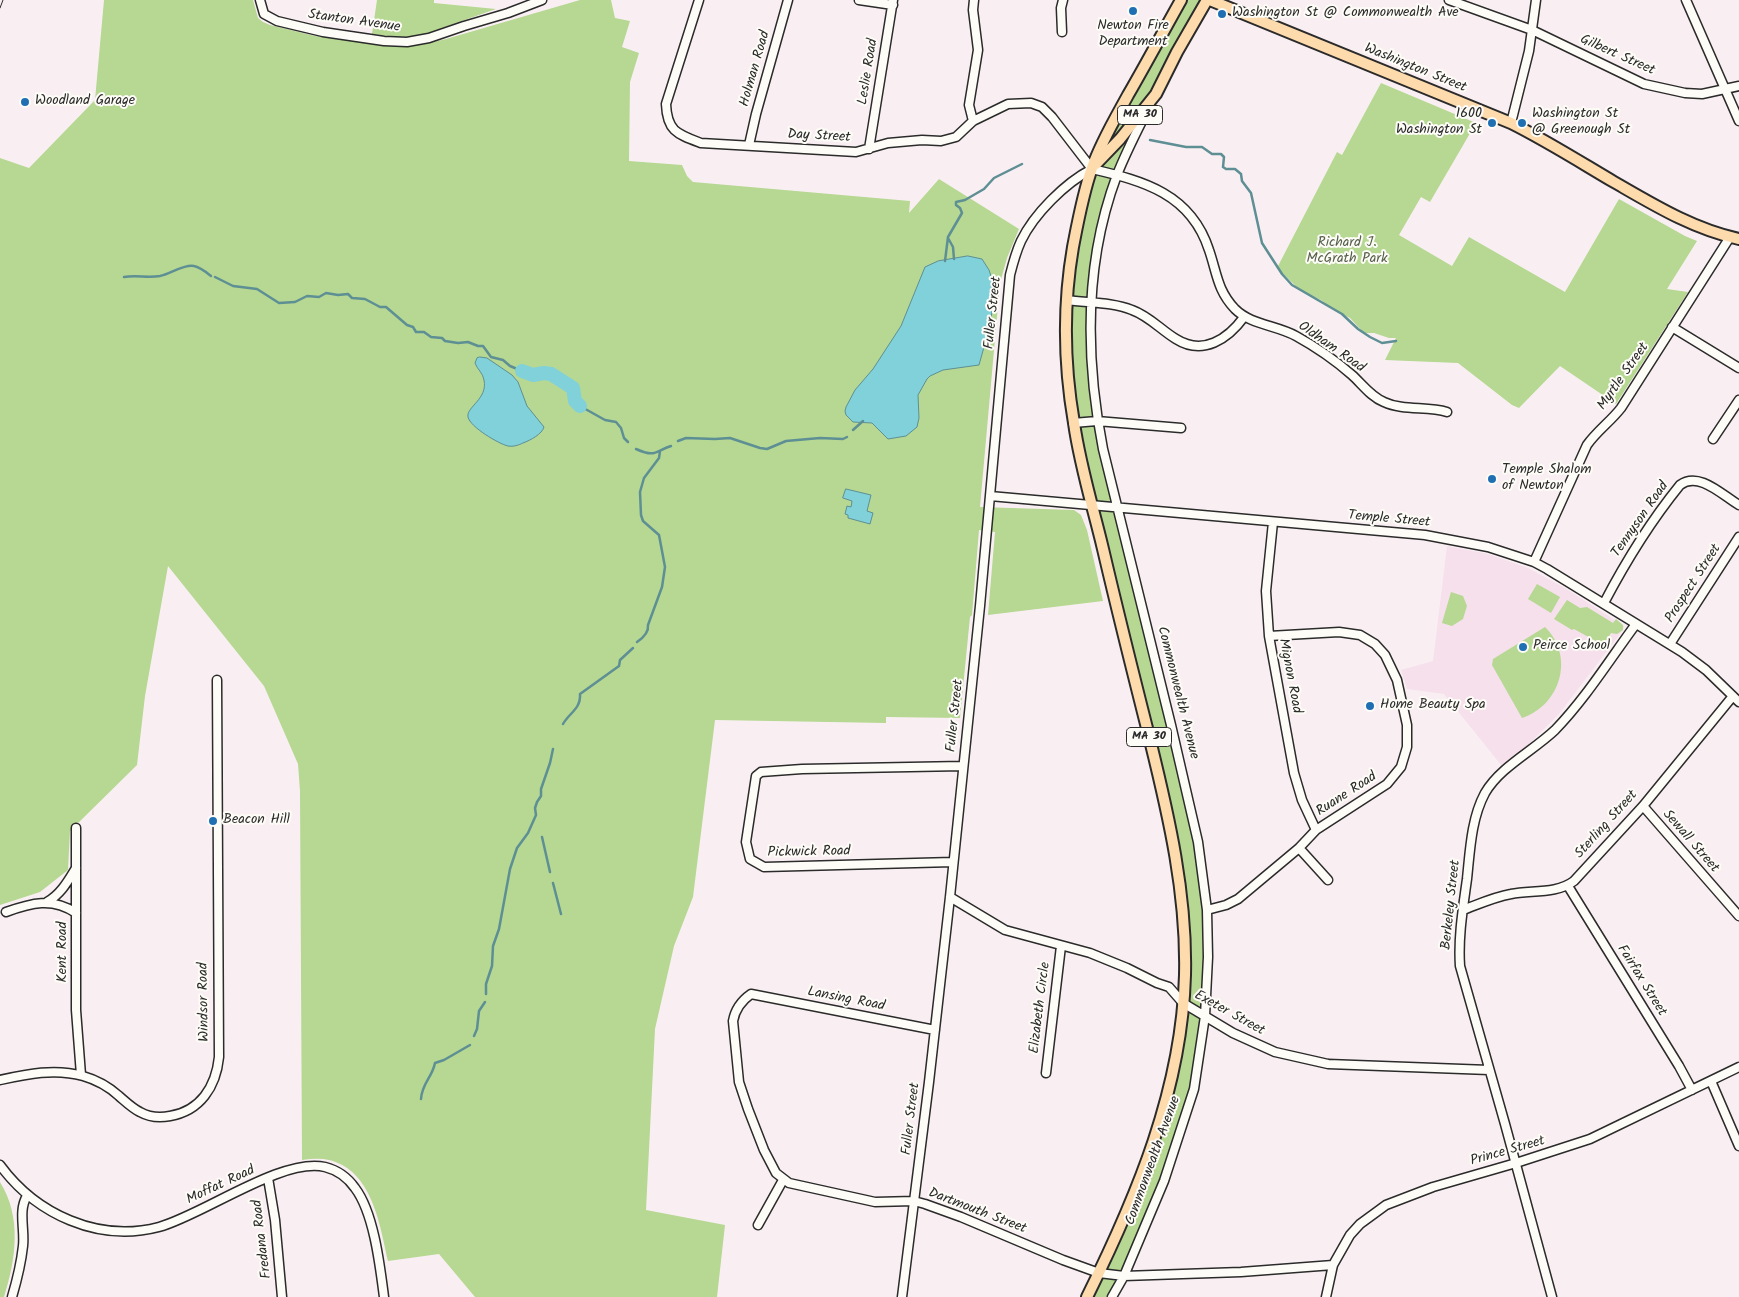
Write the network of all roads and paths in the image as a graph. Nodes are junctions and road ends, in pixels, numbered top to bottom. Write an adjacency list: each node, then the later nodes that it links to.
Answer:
1 (260, 0): 2 (street, Stanton Avenue)
2 (542, 0)
3 (699, 0): 22 (street, Day Street)
4 (788, 0): 22 (street, Holman Road)
5 (859, 0): 13 (street)
6 (974, 0): 19 (street)
7 (1063, 0): 15 (street)
8 (1181, 0): 24 (main road, Commonwealth Avenue / MA 30)
9 (1209, 0): 18 (main road, Commonwealth Avenue / MA 30); 21 (main road, Washington Street)
10 (1449, 0): 14 (street, Gilbert Street)
11 (1536, 0): 14 (street)
12 (1686, 0): 17 (street)
13 (893, 2): 23 (street, Leslie Road)
14 (1532, 30): 17 (street, Gilbert Street); 21 (street)
15 (1062, 32)
16 (1739, 86): 17 (street, Gilbert Street)
17 (1726, 89): 20 (street)
18 (1156, 94): 24 (main road, Commonwealth Avenue / MA 30); 25 (street, Commonwealth Avenue)
19 (973, 121): 23 (street, Day Street); 24 (street, Day Street)
20 (1739, 121)
21 (1511, 124): 26 (main road, Washington Street)
22 (749, 145): 23 (street, Day Street)
23 (869, 149)
24 (1092, 169): 25 (street); 27 (main road, Commonwealth Avenue / MA 30); 38 (street, Fuller Street)
25 (1118, 175): 28 (street, Commonwealth Avenue); 29 (street)
26 (1735, 238): 30 (street, Myrtle Street)
27 (1067, 300): 28 (street); 35 (main road, Commonwealth Avenue / MA 30)
28 (1091, 303): 29 (street); 34 (street, Commonwealth Avenue)
29 (1244, 317): 33 (street, Oldham Road)
30 (1672, 327): 31 (street); 44 (street, Myrtle Street)
31 (1739, 368)
32 (1739, 400): 37 (street)
33 (1447, 412)
34 (1097, 421): 35 (street); 36 (street); 41 (street, Commonwealth Avenue)
35 (1074, 423): 39 (main road, Commonwealth Avenue / MA 30)
36 (1181, 428)
37 (1713, 439)
38 (990, 496): 39 (street, Temple Street); 51 (street, Fuller Street)
39 (1092, 505): 41 (street, Temple Street); 68 (main road, Commonwealth Avenue / MA 30)
40 (1739, 505): 45 (street, Tennyson Road)
41 (1117, 507): 42 (street, Temple Street); 62 (street, Commonwealth Avenue)
42 (1273, 522): 44 (street, Temple Street); 47 (street, Mignon Road)
43 (1738, 542): 48 (street, Prospect Street)
44 (1534, 562): 45 (street, Temple Street)
45 (1604, 603): 46 (street, Temple Street)
46 (1636, 624): 48 (street, Temple Street); 63 (street, Berkeley Street)
47 (1269, 636): 54 (street, Mignon Road); 54 (street, Ruane Road)
48 (1670, 644): 50 (street, Temple Street)
49 (217, 680): 74 (street, Windsor Road)
50 (1736, 699): 52 (street, Sterling Street)
51 (963, 766): 56 (street, Fuller Street); 56 (street, Pickwick Road)
52 (1643, 806): 59 (street, Sterling Street); 66 (street, Sewall Street)
53 (76, 828): 57 (street, Kent Road)
54 (1316, 830): 55 (street, Ruane Road)
55 (1299, 848): 58 (street); 62 (street, Ruane Road)
56 (953, 862): 60 (street, Fuller Street)
57 (76, 868): 61 (street); 65 (street, Kent Road)
58 (1328, 880)
59 (1568, 886): 63 (street); 77 (street, Fairfax Street)
60 (950, 897): 67 (street, Exeter Street); 70 (street, Fuller Street)
61 (45, 902): 64 (street); 65 (street)
62 (1207, 910): 69 (street, Commonwealth Avenue)
63 (1463, 910): 72 (street, Berkeley Street)
64 (6, 912)
65 (76, 913): 74 (street, Kent Road)
66 (1739, 916)
67 (1061, 946): 68 (street, Exeter Street); 73 (street, Elizabeth Circle)
68 (1183, 1003): 69 (street, Exeter Street); 87 (main road, Commonwealth Avenue / MA 30)
69 (1205, 1016): 72 (street, Exeter Street); 88 (street, Commonwealth Avenue)
70 (935, 1030): 82 (street, Lansing Road); 84 (street, Fuller Street)
71 (1739, 1067): 76 (street, Prince Street)
72 (1489, 1070): 79 (street, Berkeley Street)
73 (1046, 1073)
74 (81, 1075): 75 (street, Windsor Road)
75 (0, 1080)
76 (1711, 1081): 77 (street, Prince Street); 78 (street)
77 (1692, 1090): 79 (street, Prince Street)
78 (1739, 1146)
79 (1516, 1163): 86 (street, Prince Street); 96 (street, Berkeley Street)
80 (0, 1165): 83 (street, Moffat Road)
81 (268, 1178): 83 (street, Moffat Road); 90 (street, Fredana Road); 91 (street, Moffat Road)
82 (783, 1180): 84 (street, Dartmouth Street); 85 (street)
83 (27, 1196): 89 (street)
84 (914, 1201): 87 (street, Dartmouth Street); 92 (street, Fuller Street)
85 (758, 1225)
86 (1333, 1265): 88 (street, Dartmouth Street); 95 (street, Prince Street)
87 (1099, 1273): 88 (street, Dartmouth Street); 93 (main road, Commonwealth Avenue / MA 30)
88 (1124, 1276): 94 (street, Commonwealth Avenue)
89 (12, 1297)
90 (282, 1297)
91 (384, 1297)
92 (902, 1297)
93 (1087, 1297)
94 (1112, 1297)
95 (1326, 1297)
96 (1552, 1297)

